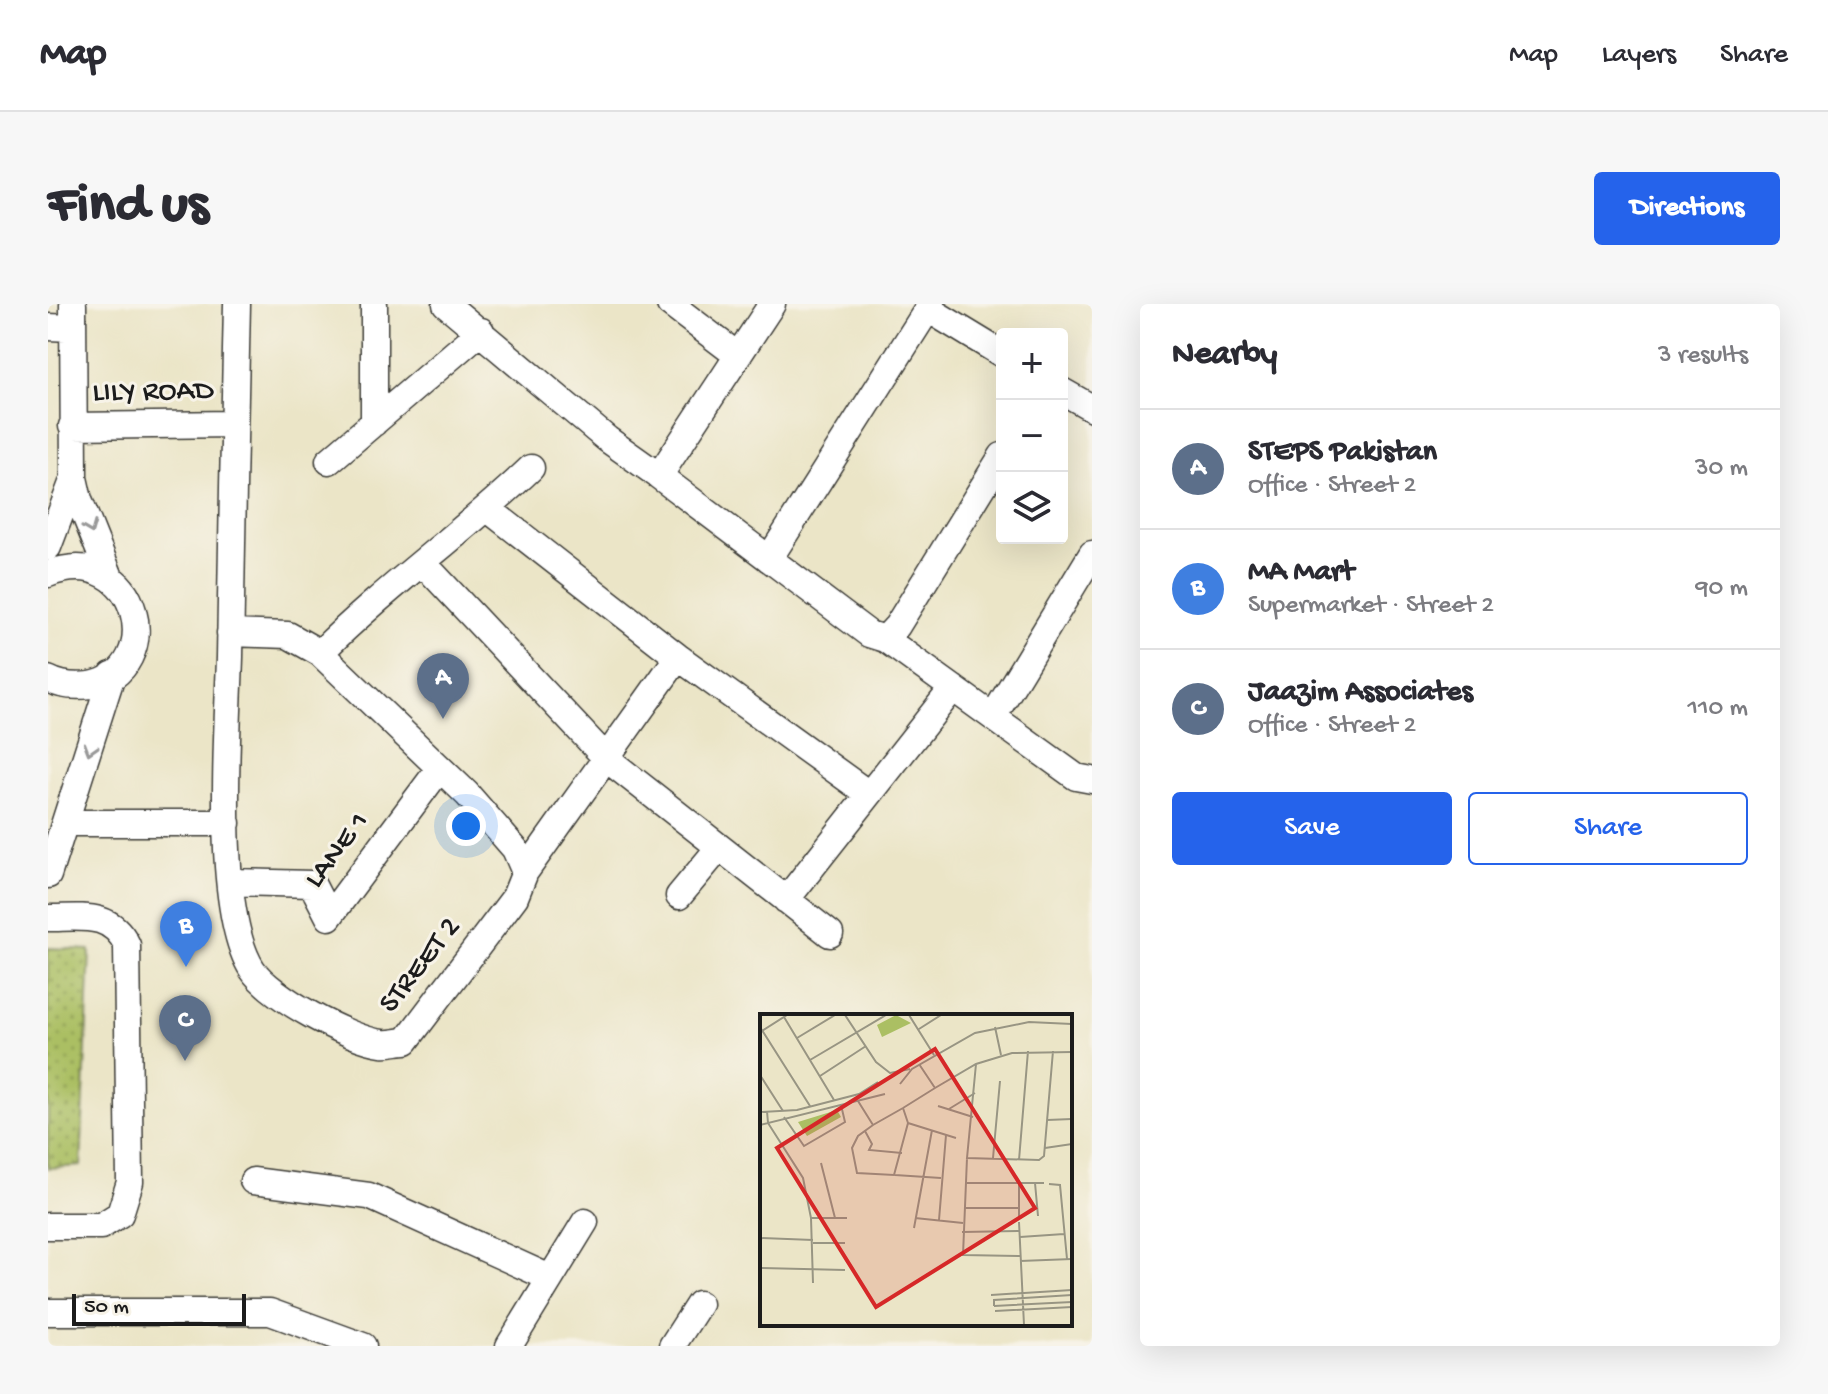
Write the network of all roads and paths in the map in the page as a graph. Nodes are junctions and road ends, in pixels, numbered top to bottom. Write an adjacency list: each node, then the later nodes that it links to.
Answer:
1 (237, 304): 14 (street, STREET 2)
2 (374, 304): 13 (street)
3 (446, 304): 8 (street)
4 (670, 304): 10 (street)
5 (772, 304): 10 (street)
6 (930, 306): 9 (street); 24 (street)
7 (64, 320): 15 (street)
8 (481, 331): 13 (street); 19 (street)
9 (996, 350)
10 (737, 355): 19 (street)
11 (1068, 394): 12 (street)
12 (1092, 408)
13 (374, 423): 16 (street)
14 (234, 424): 15 (street, LILY ROAD); 28 (street, STREET 2)
15 (72, 426): 20 (street)
16 (329, 461)
17 (996, 466): 29 (street)
18 (531, 468): 21 (street)
19 (659, 476): 24 (street)
20 (74, 478): 22 (street); 27 (street, one-way to 27)
21 (488, 509): 25 (street); 31 (street)
22 (48, 547)
23 (1092, 554): 35 (street)
24 (769, 559): 29 (street)
25 (423, 563): 30 (street); 36 (street)
26 (48, 574): 27 (street)
27 (110, 577): 32 (street)
28 (230, 633): 30 (street); 41 (street, STREET 2)
29 (885, 639): 34 (street)
30 (320, 653): 37 (street)
31 (678, 657): 36 (street, STREET 2); 39 (street)
32 (112, 675): 33 (street); 40 (street, one-way to 40)
33 (48, 679)
34 (953, 688): 35 (street); 39 (street)
35 (993, 717): 38 (street)
36 (607, 759): 42 (street); 43 (street, STREET 2)
37 (440, 768): 43 (street); 45 (street, LANE 1)
38 (1092, 780)
39 (867, 793): 47 (street)
40 (66, 823): 41 (street); 44 (street)
41 (227, 823): 45 (street, STREET 2)
42 (718, 849): 46 (street); 47 (street)
43 (525, 872): 45 (street, STREET 2)
44 (48, 875)
45 (231, 882)
46 (679, 896)
47 (786, 900): 49 (street)
48 (48, 918): 52 (street)
49 (830, 934)
50 (253, 1181): 53 (street)
51 (585, 1222): 53 (street)
52 (48, 1226)
53 (550, 1278): 57 (street)
54 (699, 1304): 58 (street)
55 (48, 1312): 56 (street)
56 (363, 1346)
57 (509, 1346)
58 (672, 1346)

